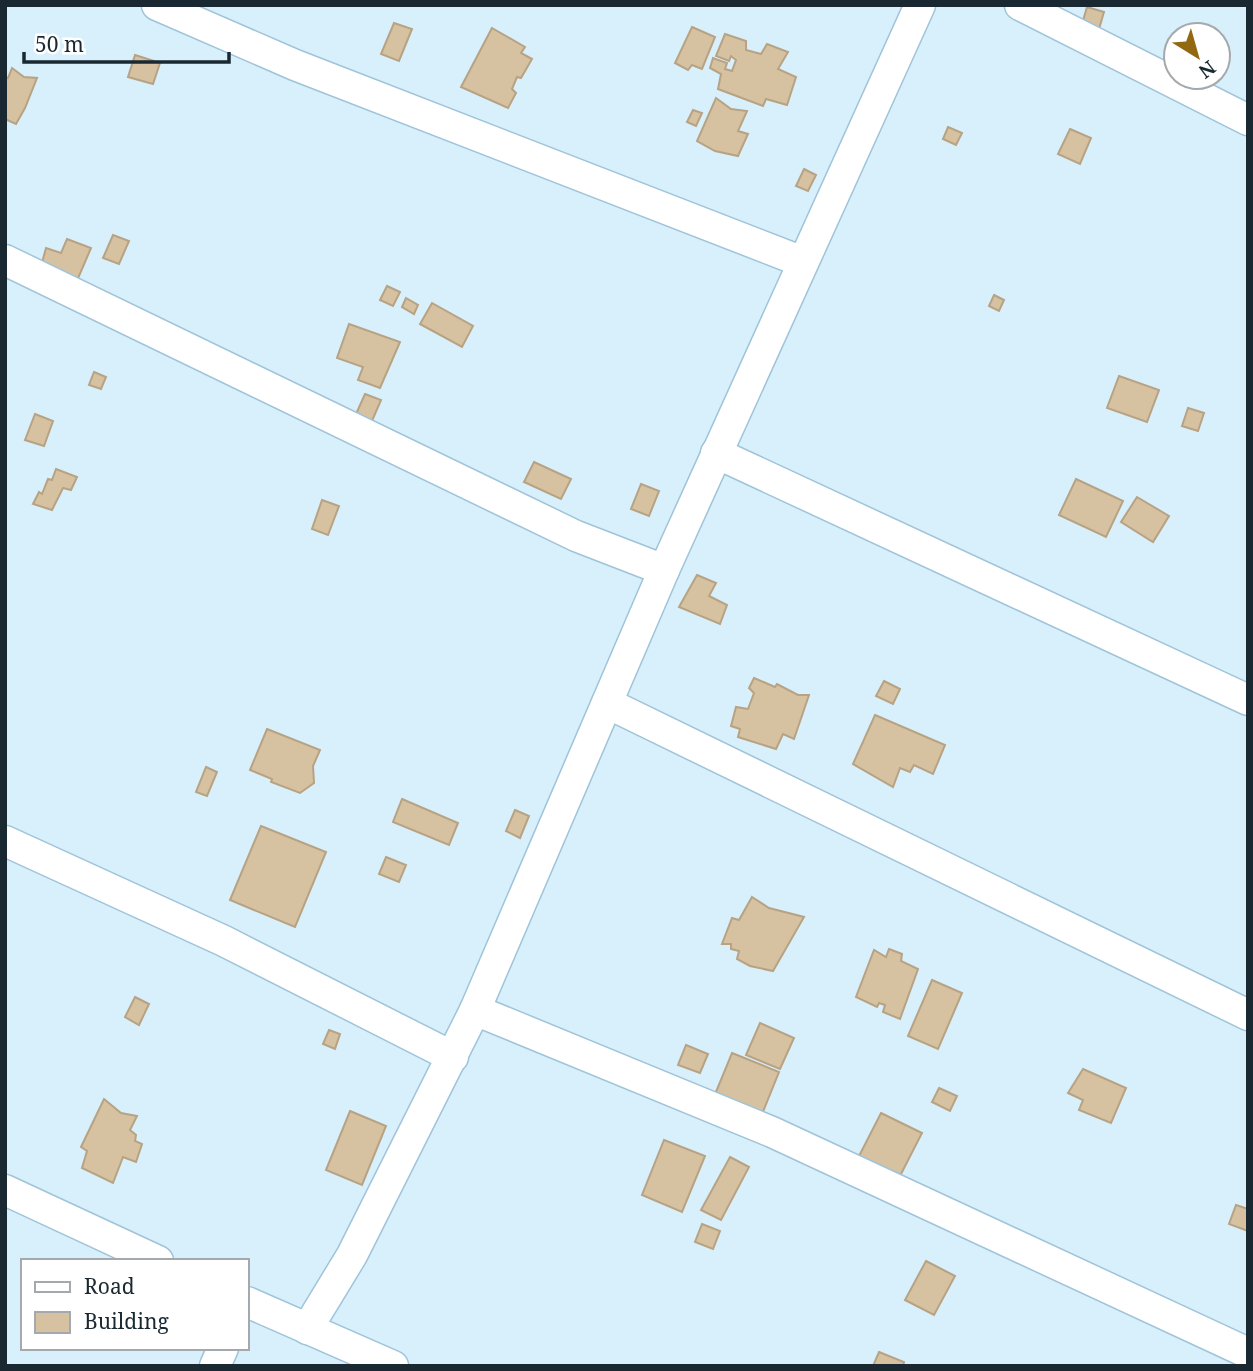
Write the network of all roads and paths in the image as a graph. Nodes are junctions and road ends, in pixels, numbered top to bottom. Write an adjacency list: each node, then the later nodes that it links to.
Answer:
1 (157, 5): 6 (street)
2 (919, 5): 6 (street)
3 (1020, 5): 4 (street)
4 (1248, 120)
5 (5, 260): 8 (street)
6 (803, 262): 7 (street)
7 (716, 453): 8 (street); 9 (street)
8 (664, 570): 10 (street)
9 (1248, 700)
10 (607, 703): 12 (street); 13 (street)
11 (5, 841): 14 (street)
12 (475, 1010): 14 (street); 20 (street)
13 (1248, 1015)
14 (453, 1057): 18 (street)
15 (5, 1190): 16 (street)
16 (155, 1259)
17 (248, 1302): 18 (street)
18 (307, 1329): 22 (street)
19 (222, 1350): 21 (street)
20 (1248, 1353)
21 (215, 1366)
22 (393, 1366)

